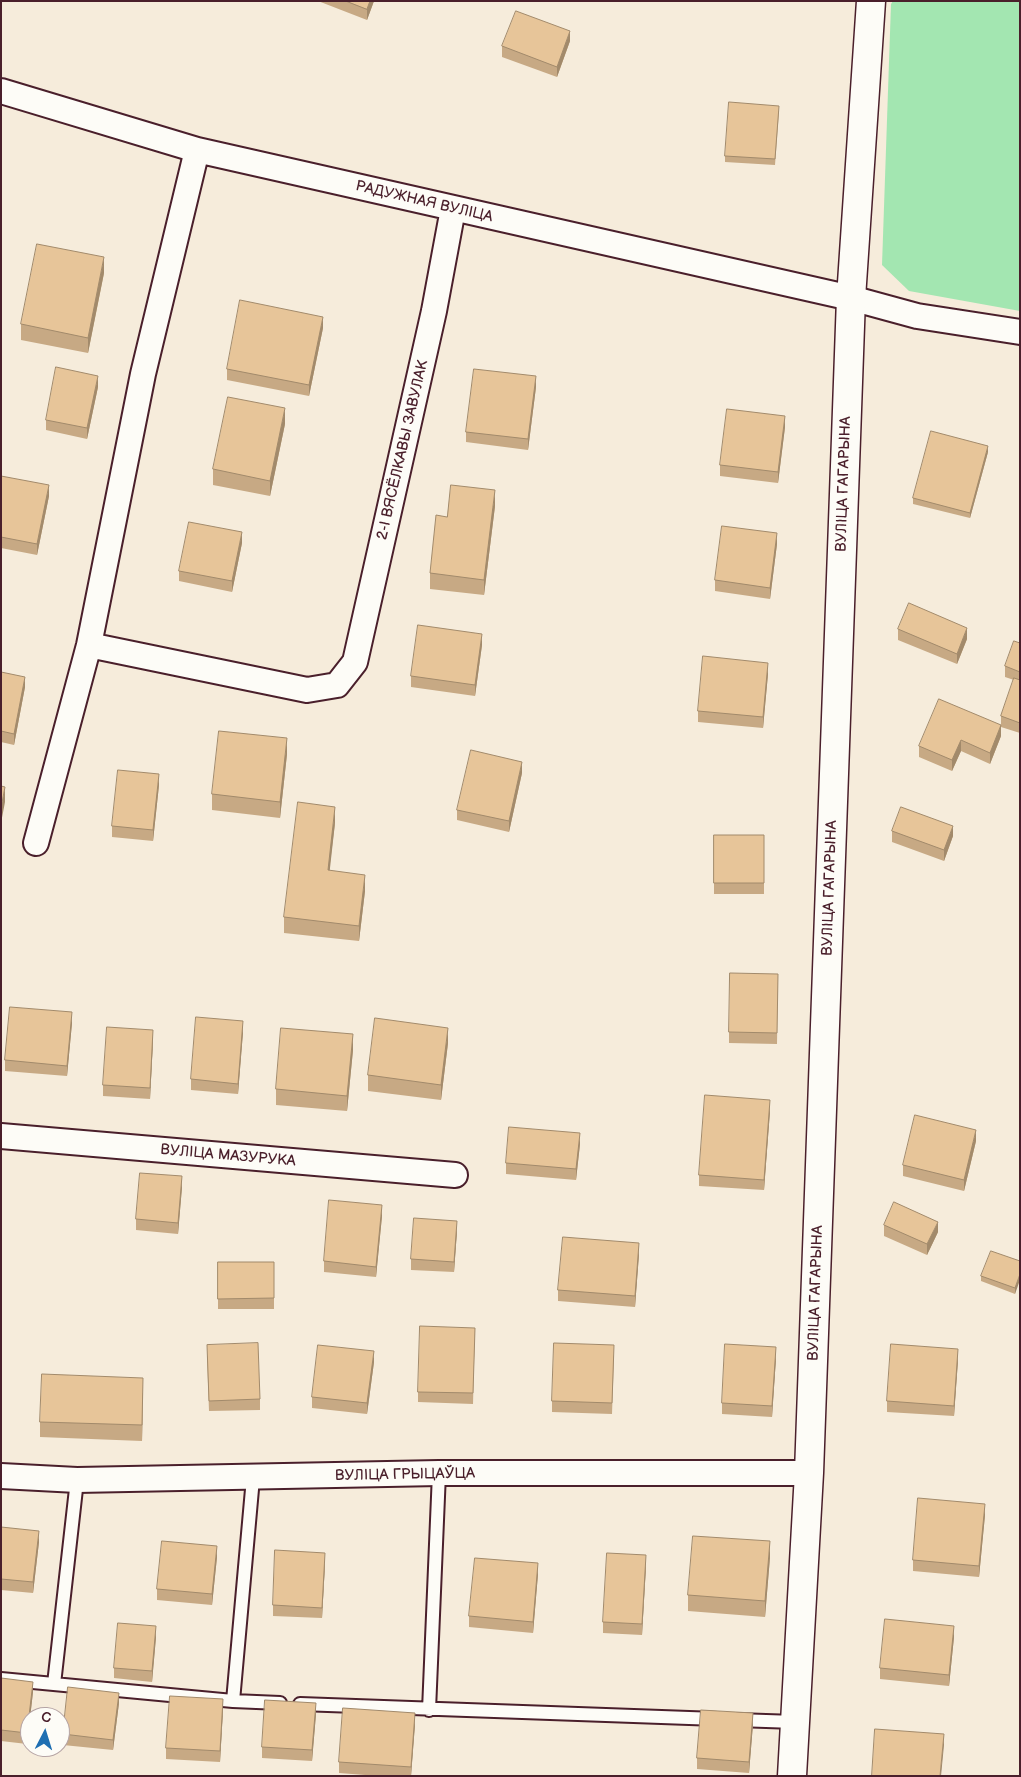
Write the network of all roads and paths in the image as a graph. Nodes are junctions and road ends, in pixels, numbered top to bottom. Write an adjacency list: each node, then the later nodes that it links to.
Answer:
1 (871, 1): 5 (street, ВУЛІЦА ГАГАРЫНА)
2 (1, 91): 3 (street, РАДУЖНАЯ ВУЛІЦА)
3 (197, 150): 4 (street, РАДУЖНАЯ ВУЛІЦА); 7 (street)
4 (453, 209): 5 (street, РАДУЖНАЯ ВУЛІЦА); 7 (street, 2-І ВЯСЁЛКАВЫ ЗАВУЛАК)
5 (851, 298): 6 (street, РАДУЖНАЯ ВУЛІЦА); 12 (street, ВУЛІЦА ГАГАРЫНА)
6 (1020, 332)
7 (89, 645): 8 (street)
8 (36, 843)
9 (1, 1136): 10 (street, ВУЛІЦА МАЗУРУКА)
10 (455, 1175)
11 (439, 1473): 12 (street, ВУЛІЦА ГРЫЦАЎЦА); 14 (street, ВУЛІЦА ГРЫЦАЎЦА); 19 (lane)
12 (810, 1473): 20 (street, ВУЛІЦА ГАГАРЫНА)
13 (1, 1476): 15 (street, ВУЛІЦА ГРЫЦАЎЦА)
14 (253, 1478): 15 (street, ВУЛІЦА ГРЫЦАЎЦА); 18 (lane)
15 (77, 1480): 17 (lane)
16 (1, 1680): 17 (lane)
17 (54, 1684): 18 (lane)
18 (233, 1701): 19 (lane)
19 (429, 1710): 20 (lane)
20 (795, 1722): 21 (street, ВУЛІЦА ГАГАРЫНА)
21 (792, 1776)

